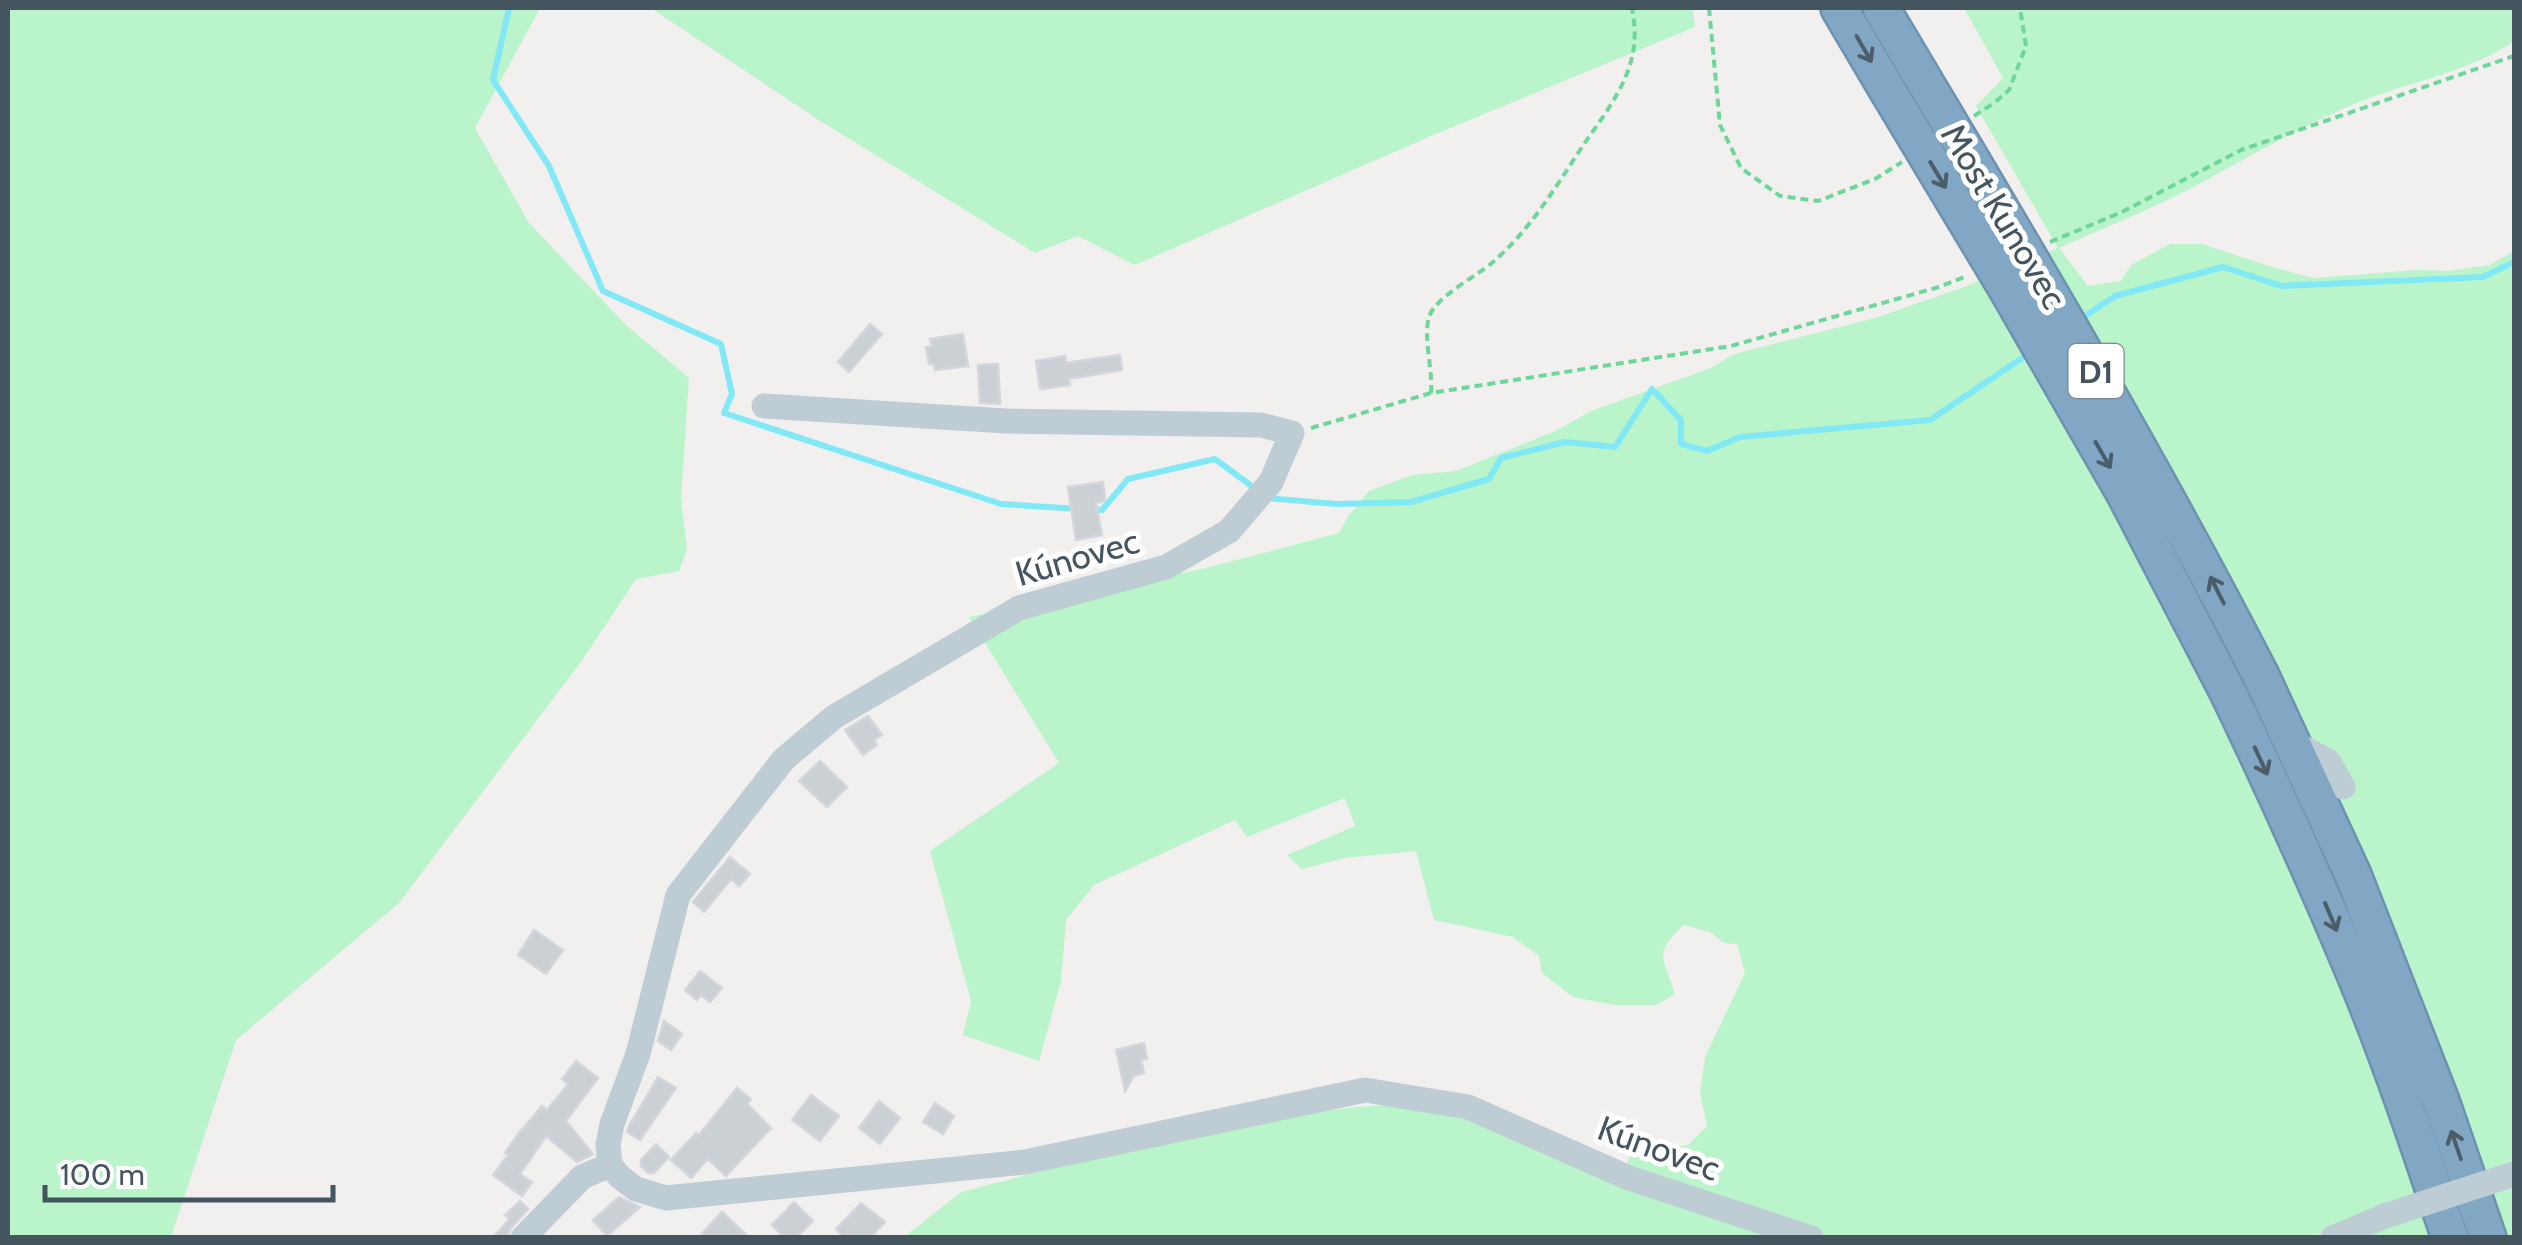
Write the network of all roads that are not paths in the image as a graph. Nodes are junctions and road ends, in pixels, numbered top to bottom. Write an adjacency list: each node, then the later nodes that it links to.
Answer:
1 (1839, 8): 11 (highway, Most Kunovec / D1, one-way to 11, bridge)
2 (1881, 8): 4 (highway, Most Kunovec / D1, one-way to 2, bridge)
3 (764, 406): 6 (street, Kúnovec)
4 (2292, 742): 5 (street); 12 (highway, D1, one-way to 4)
5 (2343, 787)
6 (610, 1165): 8 (street); 9 (street, Kúnovec)
7 (2514, 1174): 10 (street, bridge)
8 (523, 1238)
9 (1811, 1238)
10 (2333, 1238)
11 (2450, 1238)
12 (2488, 1238)

